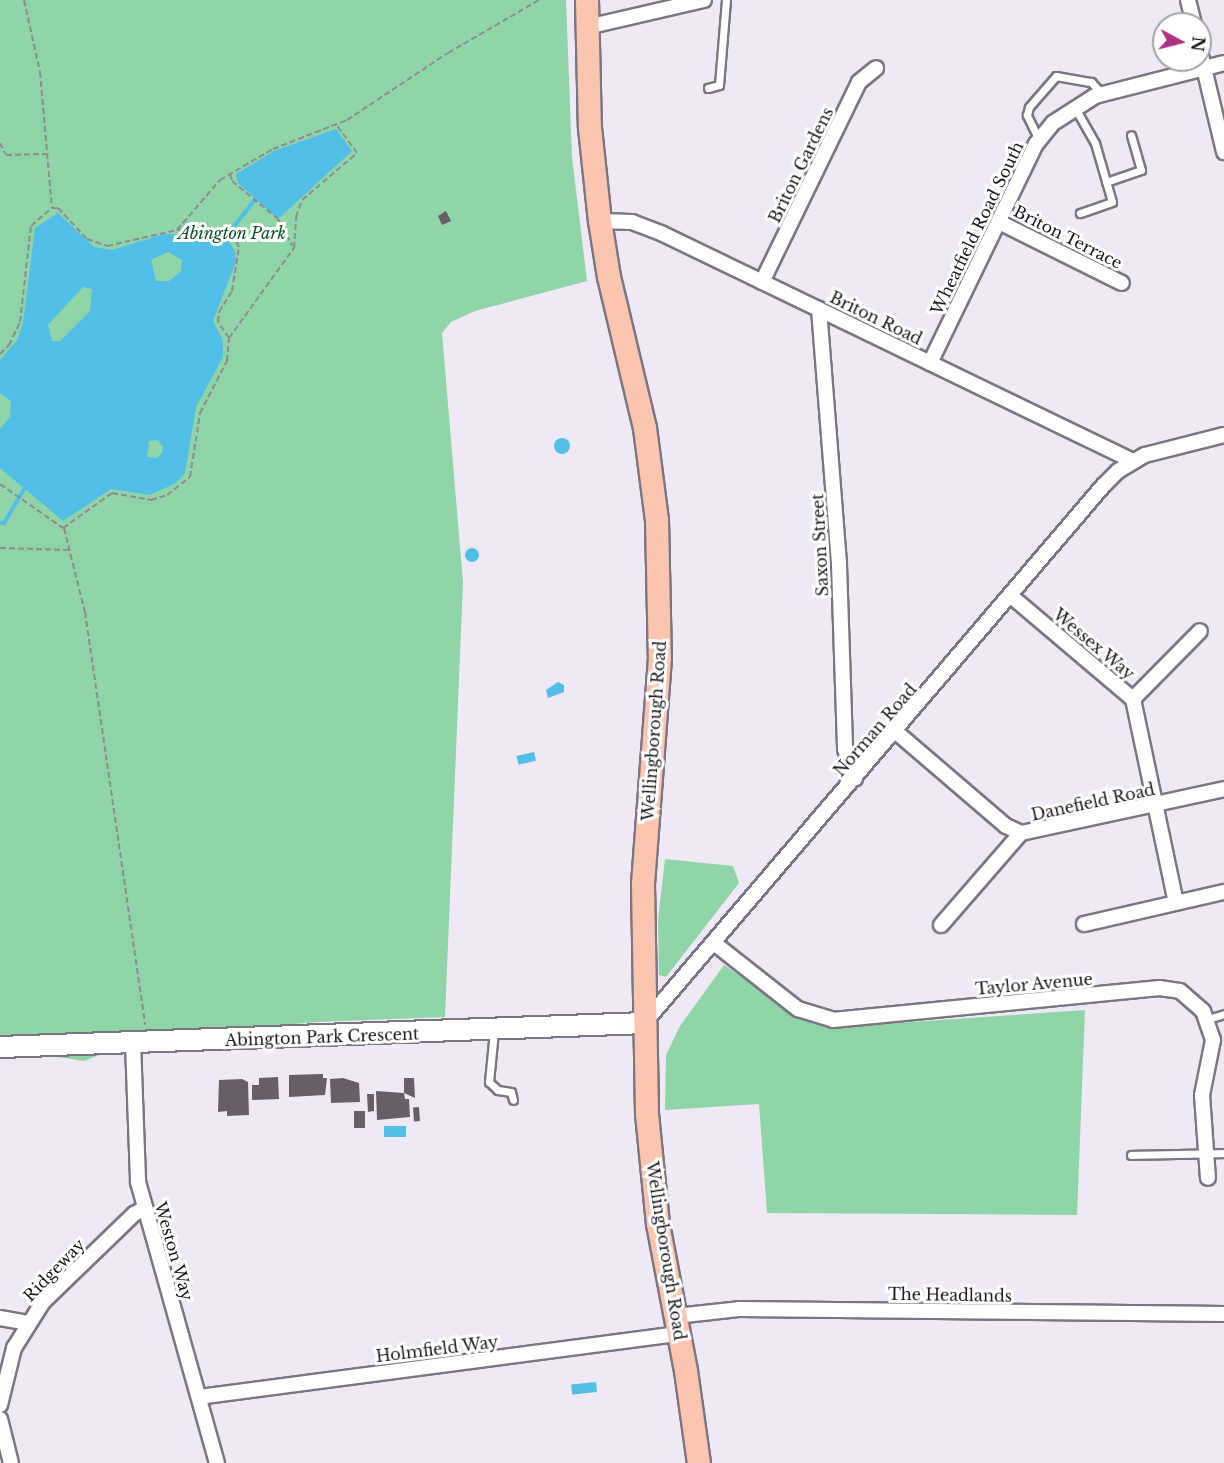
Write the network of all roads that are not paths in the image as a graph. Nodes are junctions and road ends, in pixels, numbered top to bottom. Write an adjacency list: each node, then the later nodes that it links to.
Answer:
1 (587, 0): 4 (main road, Wellingborough Road)
2 (704, 0): 4 (street)
3 (726, 0): 8 (lane)
4 (587, 27): 16 (main road, Wellingborough Road)
5 (876, 68): 18 (street, Briton Gardens)
6 (1188, 72): 9 (street, Wheatfield Road South)
7 (1205, 72): 13 (street)
8 (708, 88)
9 (1102, 94): 10 (street, Wheatfield Road South); 12 (lane, Wheatfield Road South)
10 (1074, 106): 12 (street, Wheatfield Road South); 14 (lane)
11 (1131, 135): 14 (lane)
12 (1039, 140): 17 (street, Wheatfield Road South)
13 (1224, 152)
14 (1106, 182): 15 (lane)
15 (1080, 213)
16 (600, 221): 18 (street, Briton Road); 39 (main road, Wellingborough Road)
17 (999, 222): 19 (street, Briton Terrace); 21 (street, Wheatfield Road South)
18 (762, 282): 20 (street, Briton Road)
19 (1122, 283)
20 (819, 309): 21 (street, Briton Road); 28 (street, Saxon Street)
21 (930, 363): 23 (street, Briton Road)
22 (1224, 435): 23 (street)
23 (1133, 461): 24 (street, Norman Road)
24 (1011, 596): 26 (street, Wessex Way); 27 (street, Norman Road)
25 (1200, 631): 26 (street)
26 (1133, 699): 30 (street, Wessex Way)
27 (895, 731): 28 (street, Norman Road); 31 (street, Danefield Road)
28 (855, 778): 36 (street, Norman Road)
29 (1224, 789): 30 (street, Danefield Road)
30 (1155, 805): 31 (street, Danefield Road); 33 (street, Wessex Way)
31 (1022, 833): 35 (street)
32 (1224, 892): 33 (street)
33 (1176, 903): 34 (street)
34 (1084, 924)
35 (940, 926)
36 (714, 943): 38 (street, Taylor Avenue); 39 (street, Norman Road)
37 (1224, 1014): 38 (lane)
38 (1208, 1019): 45 (street)
39 (644, 1023): 40 (street, Abington Park Crescent); 52 (main road, Wellingborough Road)
40 (494, 1031): 41 (street, Abington Park Crescent); 43 (lane)
41 (133, 1043): 42 (street, Abington Park Crescent); 48 (street, Weston Way)
42 (0, 1047)
43 (513, 1100)
44 (1224, 1153): 45 (lane)
45 (1208, 1154): 46 (lane); 47 (street)
46 (1131, 1155)
47 (1208, 1178)
48 (145, 1208): 51 (street, Ridgeway); 53 (street, Weston Way)
49 (1224, 1314): 52 (street, The Headlands)
50 (0, 1318): 51 (street)
51 (28, 1323): 54 (street, Ridgeway)
52 (677, 1325): 53 (street, Holmfield Way); 58 (main road, Wellingborough Road)
53 (199, 1397): 57 (street, Weston Way)
54 (0, 1405)
55 (0, 1419): 56 (street)
56 (11, 1463)
57 (217, 1463)
58 (699, 1463)

